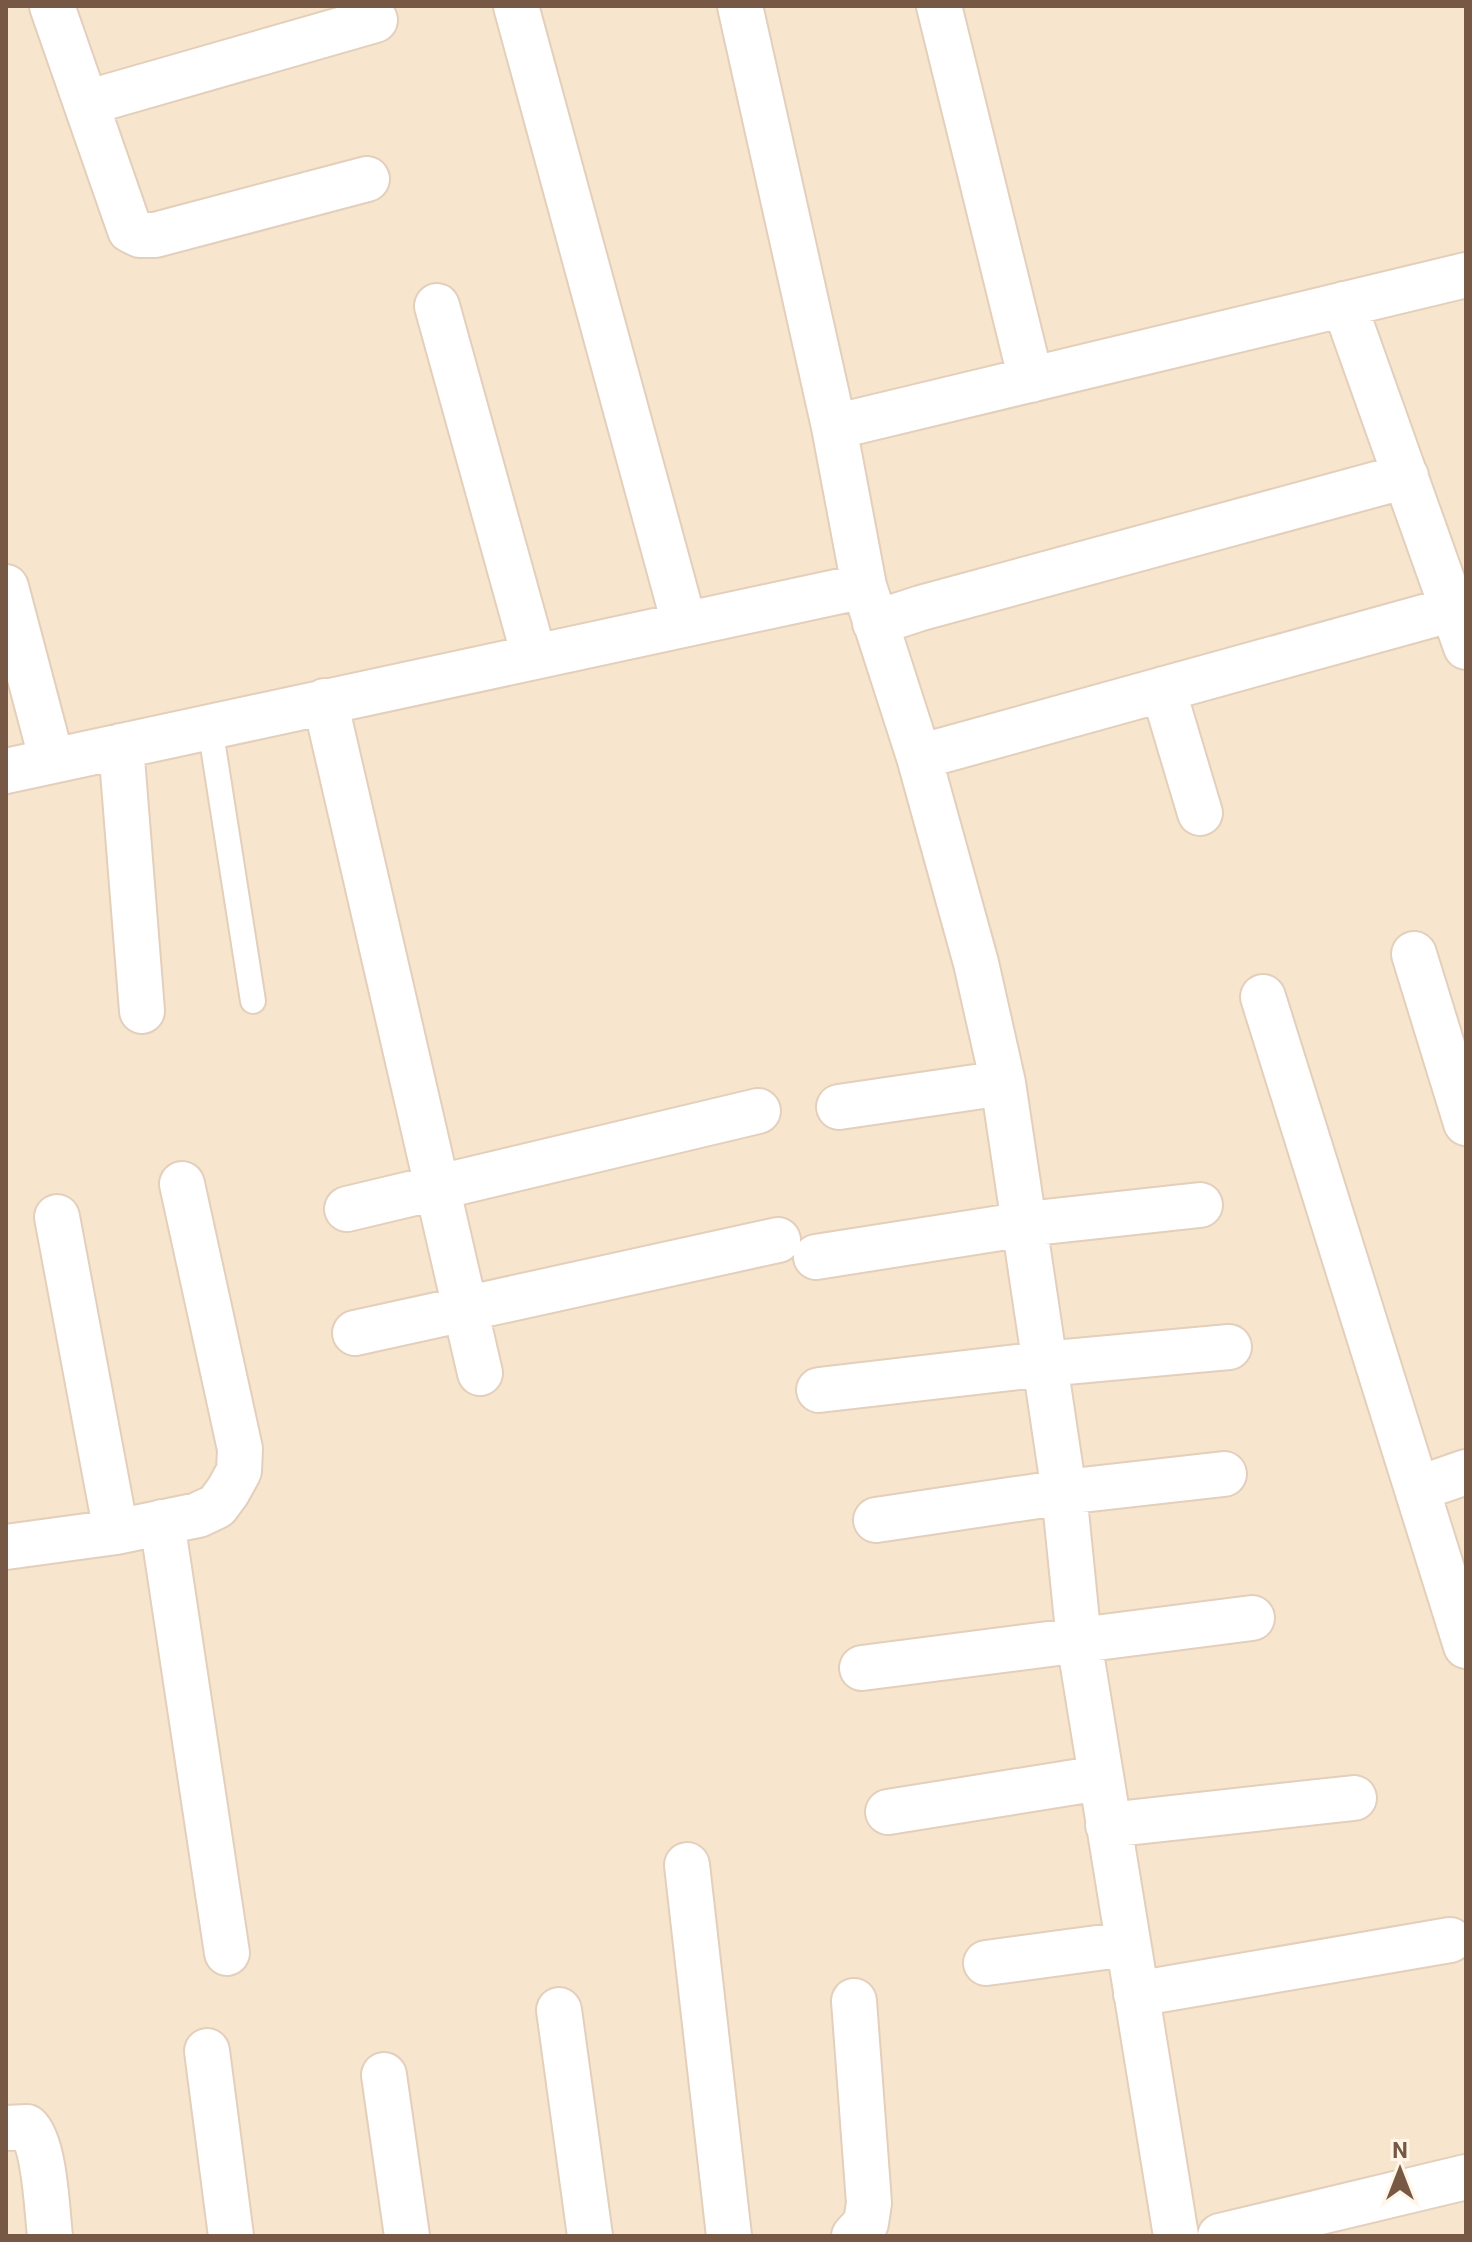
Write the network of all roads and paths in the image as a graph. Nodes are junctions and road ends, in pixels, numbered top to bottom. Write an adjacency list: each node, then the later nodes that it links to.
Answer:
1 (52, 6): 6 (street)
2 (516, 6): 16 (street)
3 (740, 6): 12 (street)
4 (939, 6): 11 (street)
5 (375, 20): 6 (street)
6 (86, 103): 7 (street)
7 (367, 179)
8 (1466, 275): 9 (street)
9 (1344, 304): 11 (street); 13 (street)
10 (437, 306): 18 (street)
11 (1031, 380): 12 (street)
12 (834, 427): 15 (street)
13 (1406, 476): 15 (street); 17 (street)
14 (6, 587): 24 (street)
15 (870, 604): 16 (street); 23 (street)
16 (684, 623): 18 (street)
17 (1459, 628): 19 (street)
18 (534, 656): 20 (street)
19 (1163, 689): 23 (street); 26 (street)
20 (325, 701): 21 (street); 36 (street)
21 (210, 727): 22 (street); 29 (lane)
22 (121, 746): 24 (street); 30 (street)
23 (919, 757): 31 (street)
24 (52, 761): 25 (street)
25 (6, 771)
26 (1200, 813)
27 (1414, 954): 34 (street)
28 (1263, 997): 49 (street)
29 (253, 1001)
30 (142, 1011)
31 (1003, 1083): 32 (street); 40 (street)
32 (839, 1107)
33 (758, 1111): 36 (street)
34 (1466, 1123)
35 (182, 1184): 52 (street)
36 (436, 1188): 38 (street); 41 (street)
37 (1200, 1205): 40 (street)
38 (347, 1209)
39 (57, 1217): 53 (street)
40 (1026, 1224): 41 (street); 44 (street)
41 (463, 1308): 42 (street); 45 (street)
42 (355, 1333)
43 (1229, 1347): 44 (street)
44 (1044, 1364): 46 (street); 50 (street)
45 (480, 1373)
46 (819, 1390)
47 (1466, 1472): 49 (street)
48 (1224, 1474): 50 (street)
49 (1417, 1489): 57 (street)
50 (1064, 1492): 51 (street); 56 (street)
51 (876, 1520)
52 (162, 1522): 53 (street); 66 (street)
53 (116, 1532): 54 (street)
54 (6, 1547)
55 (1252, 1618): 56 (street)
56 (1079, 1641): 58 (street); 59 (street)
57 (1466, 1646)
58 (862, 1668)
59 (1100, 1778): 61 (street); 62 (street)
60 (1354, 1798): 62 (street)
61 (888, 1812)
62 (1108, 1825): 65 (street)
63 (687, 1865): 79 (street)
64 (1450, 1940): 68 (street)
65 (1127, 1944): 67 (street); 68 (street)
66 (227, 1953)
67 (986, 1963)
68 (1136, 1994): 81 (street)
69 (854, 2001): 80 (street)
70 (559, 2010): 78 (street)
71 (207, 2051): 76 (street)
72 (384, 2075): 77 (street)
73 (6, 2128): 75 (street)
74 (1466, 2177): 82 (street)
75 (50, 2236)
76 (231, 2236)
77 (407, 2236)
78 (590, 2236)
79 (729, 2236)
80 (854, 2236)
81 (1176, 2236)
82 (1220, 2236)

